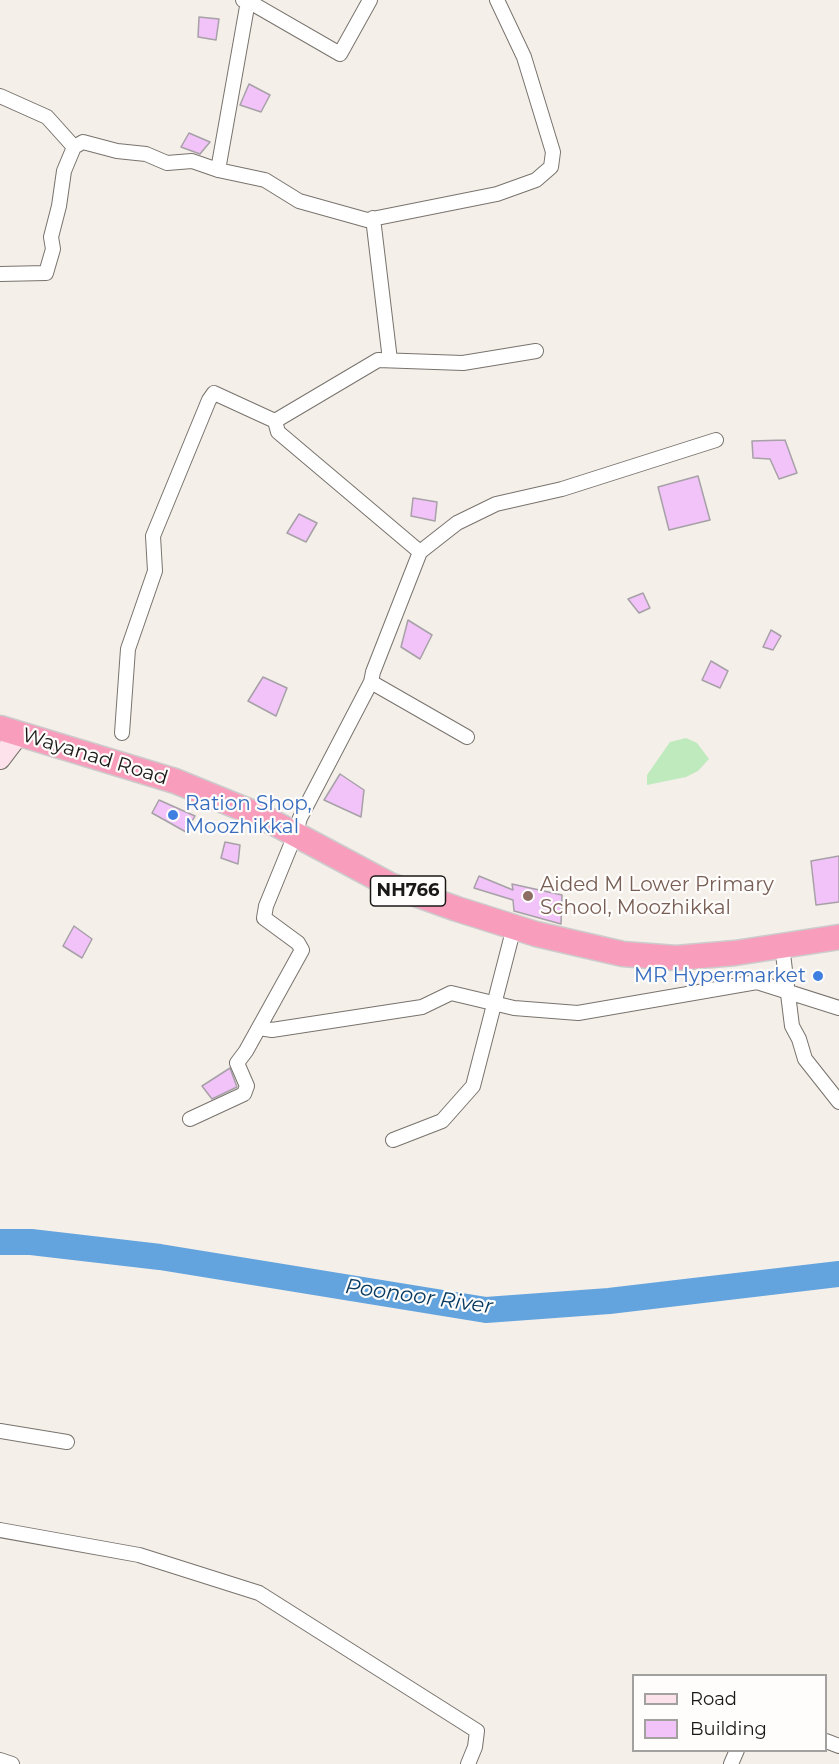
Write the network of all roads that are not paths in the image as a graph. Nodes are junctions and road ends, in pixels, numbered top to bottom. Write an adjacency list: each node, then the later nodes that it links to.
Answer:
1 (370, 0): 3 (street)
2 (497, 0): 7 (street)
3 (246, 1): 6 (street)
4 (0, 96): 5 (street)
5 (74, 147): 6 (street); 8 (street)
6 (218, 170): 7 (street)
7 (373, 218): 10 (street)
8 (0, 274)
9 (536, 351): 10 (street)
10 (390, 360): 11 (street)
11 (275, 421): 13 (street); 16 (street)
12 (716, 440): 13 (street)
13 (420, 552): 14 (street)
14 (371, 682): 17 (street); 19 (street)
15 (10, 731): 18 (main road); 19 (highway, Wayanad Road / NH766)
16 (122, 733)
17 (467, 737)
18 (0, 759)
19 (295, 835): 20 (highway, Wayanad Road / NH766); 26 (street)
20 (514, 927): 22 (highway, Wayanad Road / NH766); 24 (street)
21 (839, 937): 22 (highway, Wayanad Road / NH766)
22 (782, 946): 23 (street)
23 (787, 992): 24 (street); 25 (street); 27 (street)
24 (493, 1004): 26 (street); 29 (street)
25 (839, 1008)
26 (259, 1028): 28 (street)
27 (839, 1102)
28 (190, 1119)
29 (393, 1140)
30 (0, 1431): 31 (street)
31 (67, 1442)
32 (0, 1530): 35 (street)
33 (0, 1760): 34 (street)
34 (12, 1764)
35 (468, 1764)

